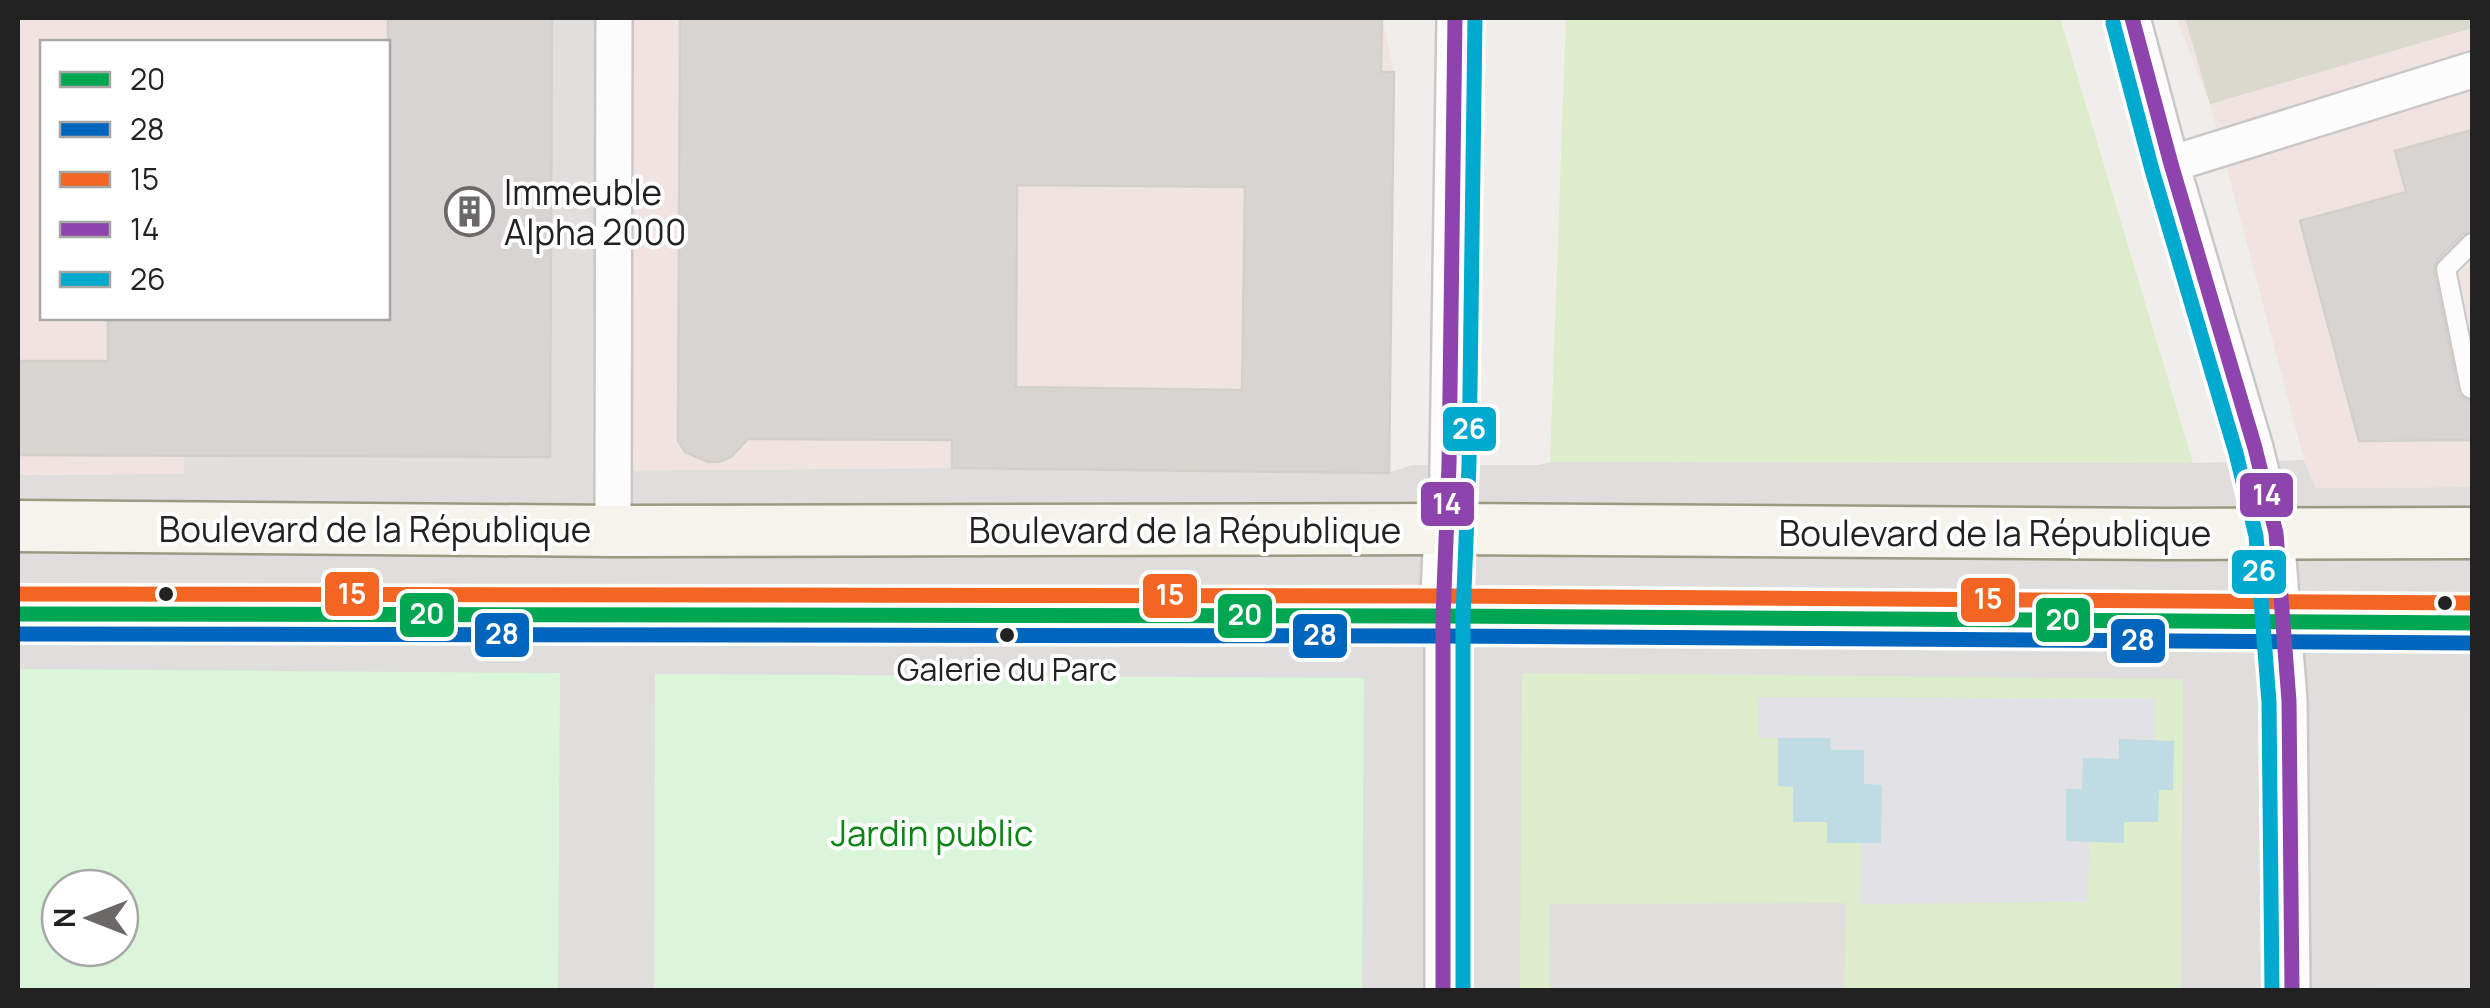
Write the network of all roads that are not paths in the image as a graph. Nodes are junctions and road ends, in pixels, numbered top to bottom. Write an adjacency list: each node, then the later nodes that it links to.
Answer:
1 (614, 18): 10 (street)
2 (1455, 18): 9 (street)
3 (2132, 18): 5 (street)
4 (2472, 70): 5 (street)
5 (2171, 164): 11 (street)
6 (2472, 242): 7 (lane)
7 (2472, 389)
8 (18, 526): 10 (main road, Boulevard de la République)
9 (1447, 530): 10 (main road, Boulevard de la République); 11 (main road, Boulevard de la République); 14 (street)
10 (613, 531)
11 (2276, 532): 12 (main road, Boulevard de la République); 15 (street)
12 (2472, 533)
13 (18, 614): 14 (main road)
14 (1443, 616): 15 (main road); 17 (street)
15 (2282, 620): 16 (main road); 18 (street)
16 (2472, 623)
17 (1442, 990)
18 (2292, 990)

